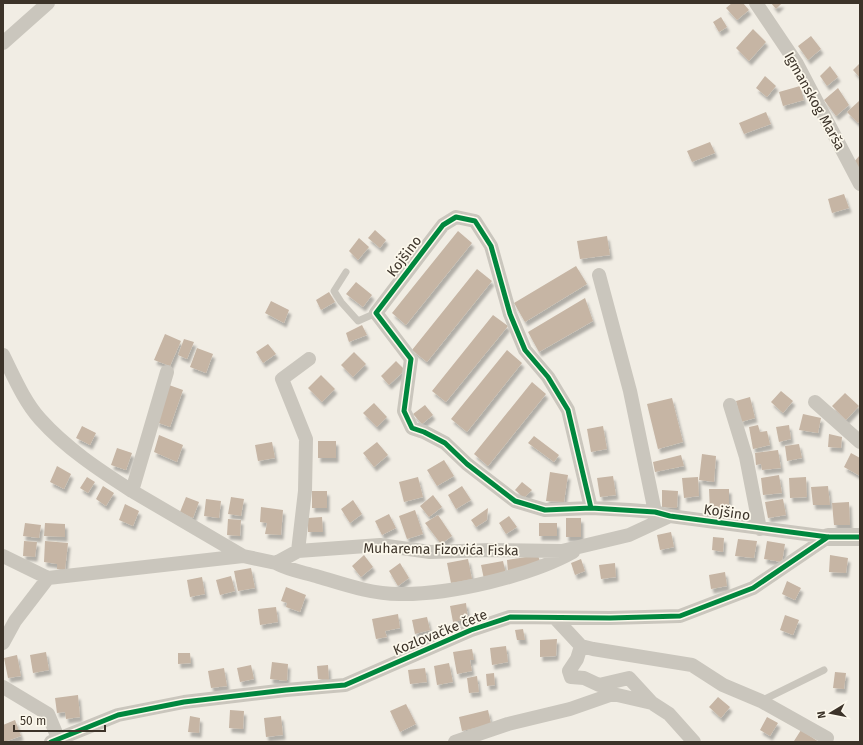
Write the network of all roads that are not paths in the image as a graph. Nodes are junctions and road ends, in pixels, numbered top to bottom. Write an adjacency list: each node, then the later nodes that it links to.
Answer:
1 (48, 3): 3 (street)
2 (756, 3): 4 (street, Igmanskog Marša)
3 (3, 43)
4 (860, 184)
5 (346, 272): 7 (lane)
6 (599, 275): 16 (street)
7 (376, 313): 15 (street, Kojšino); 15 (street, Kojšino)
8 (3, 355): 14 (street)
9 (309, 359): 22 (street)
10 (166, 372): 14 (street)
11 (815, 402): 13 (street)
12 (730, 406): 18 (street, Kojšino)
13 (860, 442)
14 (132, 491): 23 (street)
15 (591, 508): 16 (street, Kojšino)
16 (655, 512): 17 (street, Kojšino)
17 (670, 516): 18 (street, Kojšino); 21 (street, Muharema Fizovića Fiska)
18 (760, 529): 19 (street, Kojšino)
19 (828, 537): 20 (street, Kojšino); 27 (street, Kozlovačke čete)
20 (860, 537)
21 (584, 546): 22 (street, Muharema Fizovića Fiska); 25 (street, Muharema Fizovića Fiska)
22 (298, 551): 25 (street, Muharema Fizovića Fiska)
23 (243, 556): 25 (street, Muharema Fizovića Fiska); 26 (street, Muharema Fizovića Fiska)
24 (4, 559): 26 (street)
25 (276, 563)
26 (48, 578): 28 (street)
27 (555, 618): 29 (street); 35 (street, Kozlovačke čete)
28 (3, 643)
29 (581, 646): 32 (street); 33 (street)
30 (824, 670): 32 (lane)
31 (3, 687): 35 (street)
32 (761, 701): 34 (street)
33 (652, 703): 36 (street); 37 (street)
34 (827, 738)
35 (55, 740)
36 (455, 742)
37 (694, 742)

